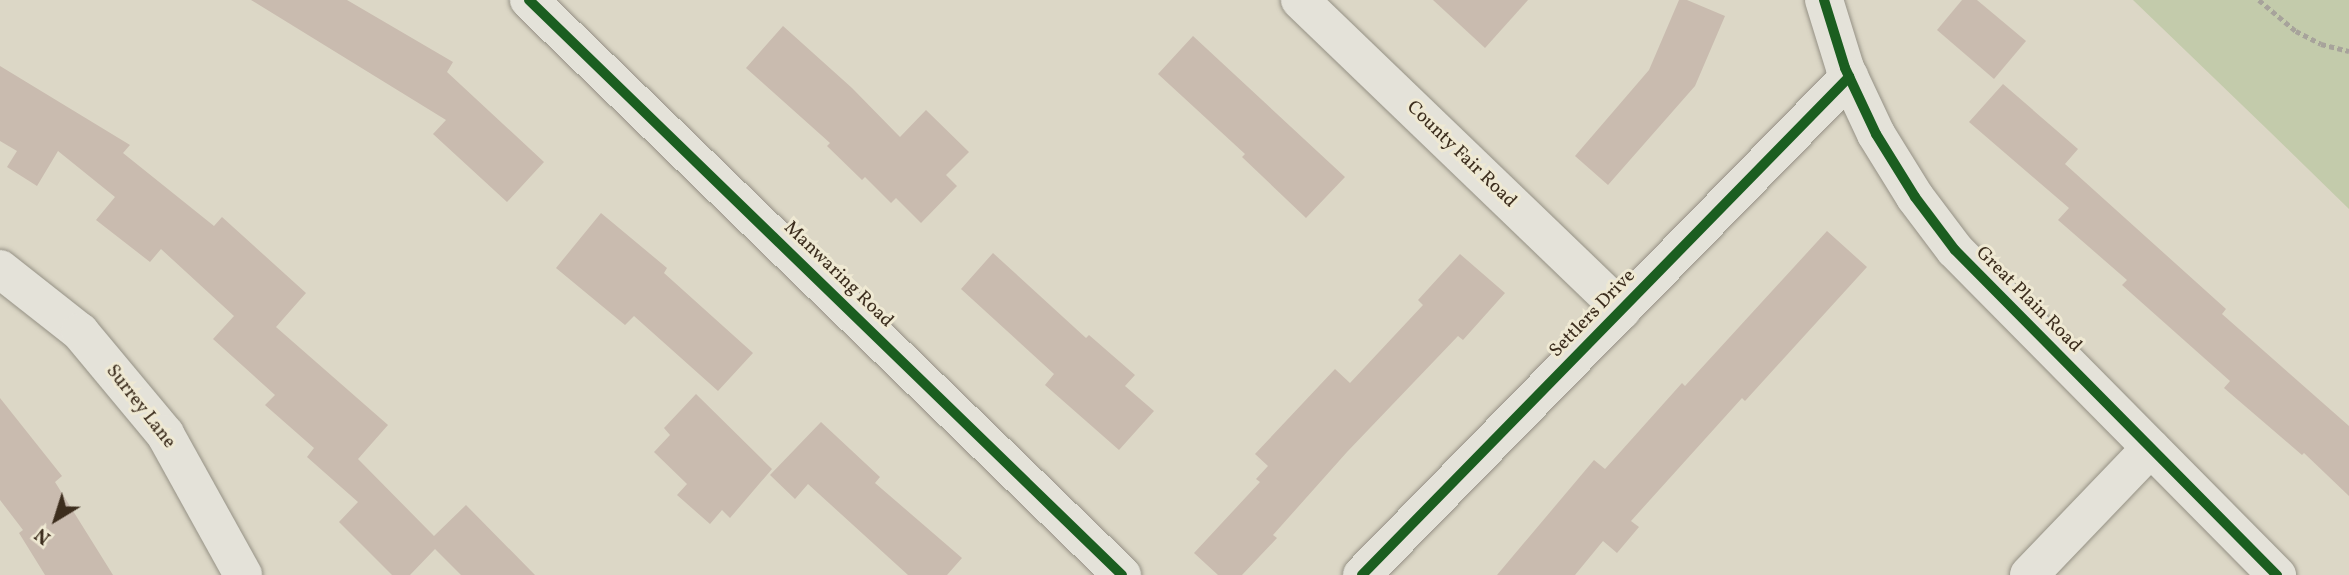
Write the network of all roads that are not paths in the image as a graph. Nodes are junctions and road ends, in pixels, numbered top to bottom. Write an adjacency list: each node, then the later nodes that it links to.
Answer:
1 (529, 0): 9 (street, Manwaring Road)
2 (1300, 0): 6 (street, County Fair Road)
3 (1824, 0): 4 (street, Great Plain Road)
4 (1849, 77): 6 (street, Settlers Drive); 7 (street, Great Plain Road)
5 (0, 270): 8 (street, Surrey Lane)
6 (1622, 310): 10 (street, Settlers Drive)
7 (2151, 449): 11 (street); 12 (street, Great Plain Road)
8 (243, 575)
9 (1122, 575)
10 (1362, 575)
11 (2029, 575)
12 (2277, 575)

